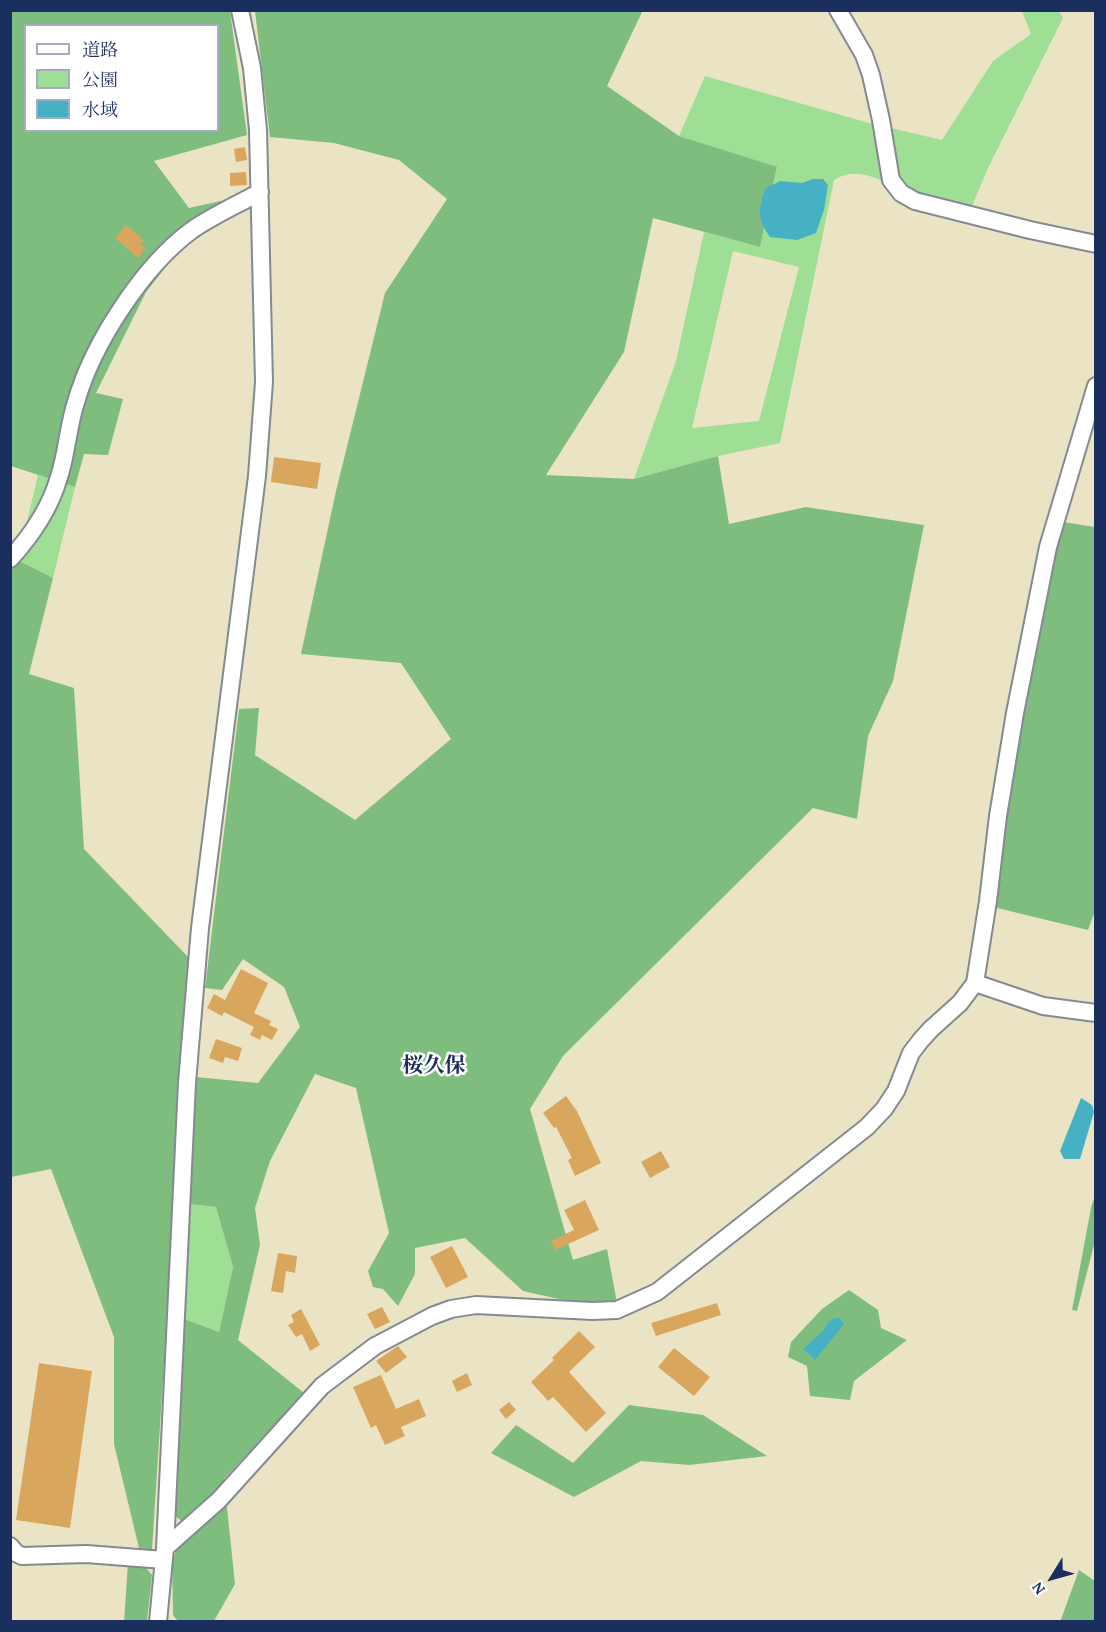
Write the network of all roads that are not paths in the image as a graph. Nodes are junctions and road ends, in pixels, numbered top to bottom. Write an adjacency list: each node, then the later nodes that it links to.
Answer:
1 (240, 10): 3 (street)
2 (838, 10): 4 (street)
3 (260, 192): 6 (street); 10 (street)
4 (1095, 244)
5 (1095, 386): 7 (street)
6 (10, 559)
7 (975, 983): 8 (street); 10 (street)
8 (1095, 1013)
9 (10, 1546): 10 (street)
10 (164, 1554): 11 (street)
11 (158, 1622)

